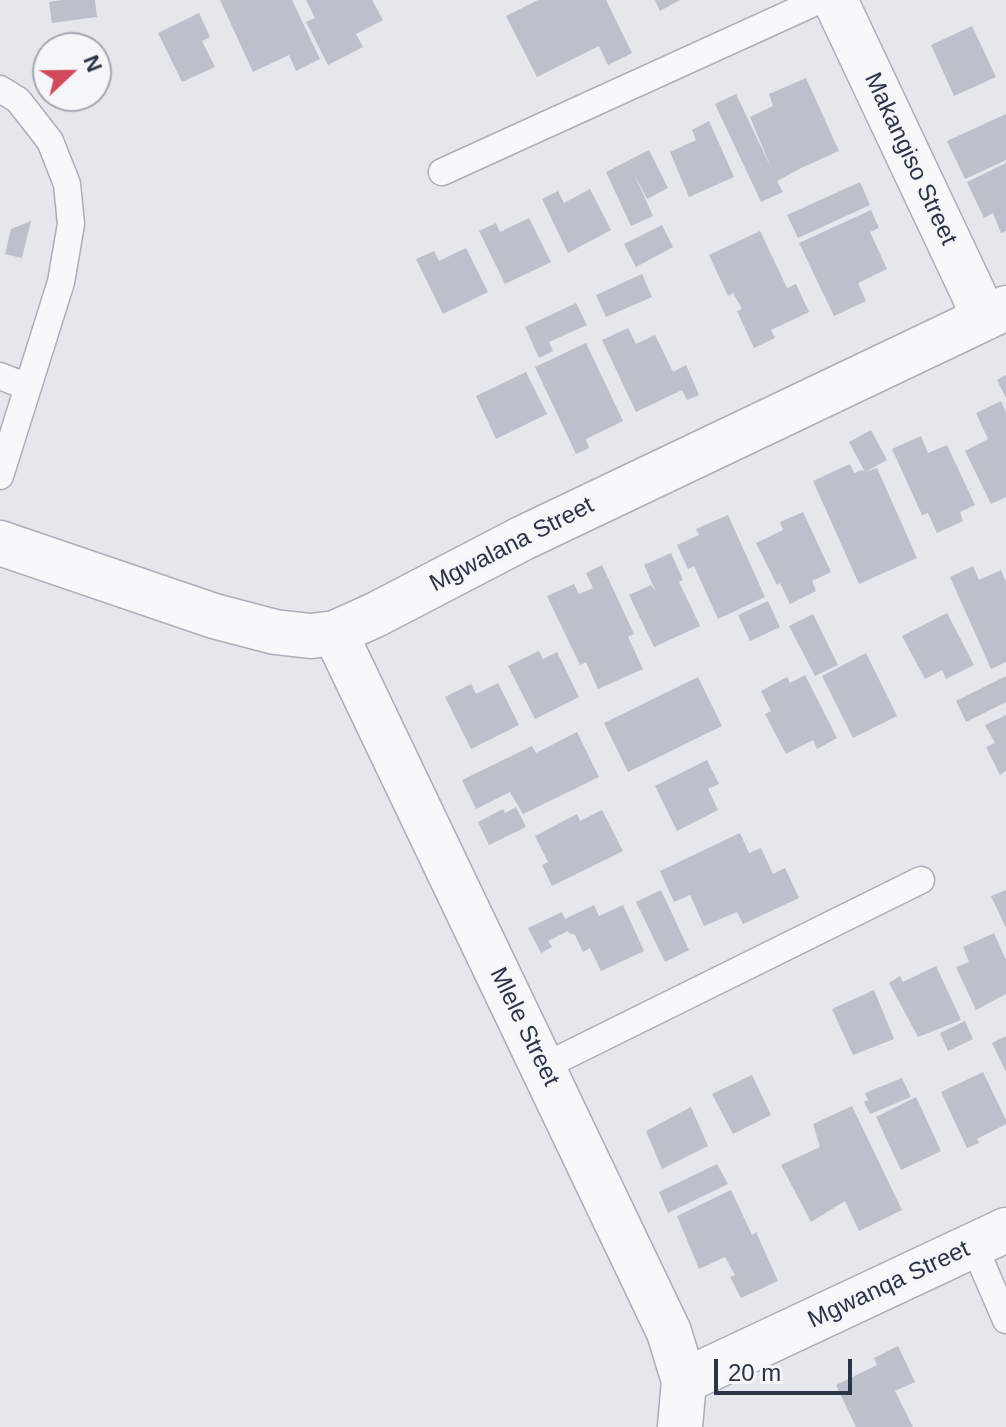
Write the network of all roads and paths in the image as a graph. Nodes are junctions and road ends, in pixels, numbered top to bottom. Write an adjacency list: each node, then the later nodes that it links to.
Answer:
1 (820, 0): 4 (lane)
2 (835, 0): 5 (street, Makangiso Street)
3 (0, 89): 7 (lane)
4 (442, 172)
5 (995, 313): 10 (street, Mgwalana Street)
6 (0, 376): 7 (lane)
7 (28, 387): 8 (lane)
8 (0, 476)
9 (0, 543): 10 (street, Mgwalana Street)
10 (335, 633): 12 (street, Mlele Street)
11 (921, 880): 12 (lane)
12 (543, 1067): 15 (street, Mlele Street)
13 (990, 1238): 14 (lane); 15 (street, Mgwanqa Street)
14 (1006, 1320)
15 (684, 1381): 16 (street, Mlele Street)
16 (680, 1427)

